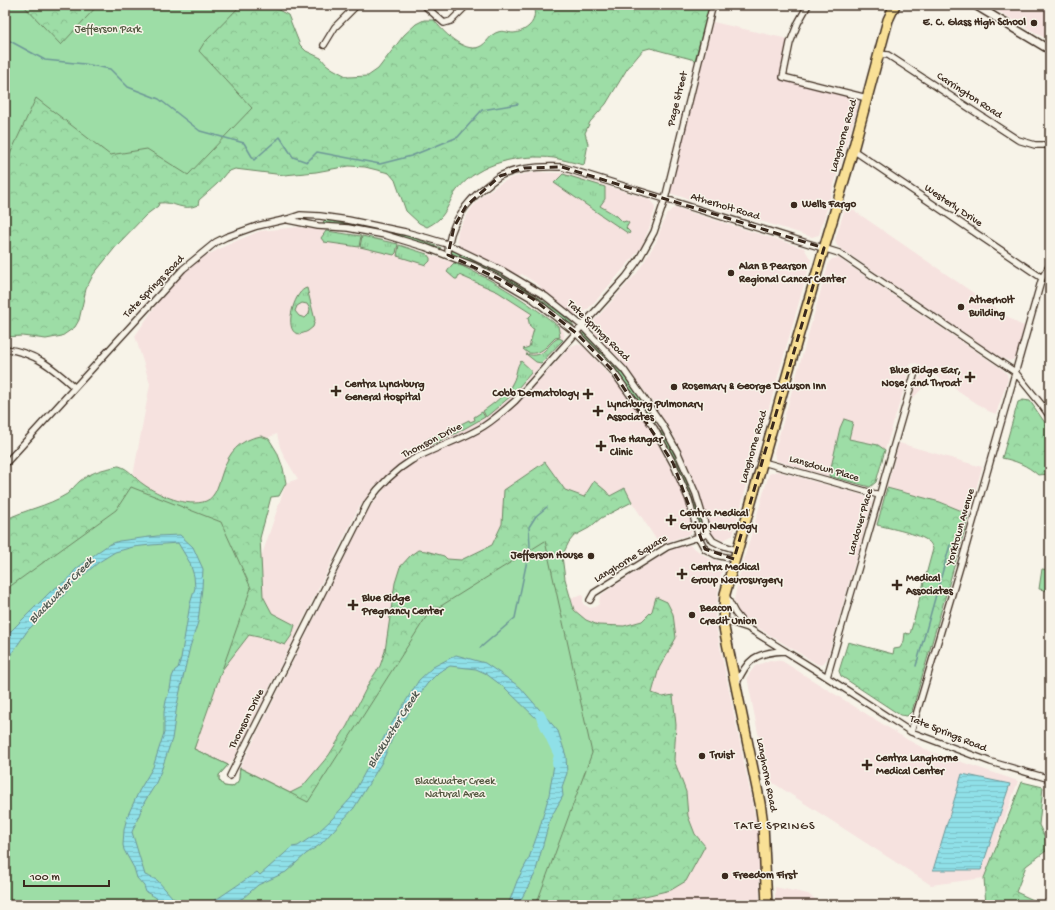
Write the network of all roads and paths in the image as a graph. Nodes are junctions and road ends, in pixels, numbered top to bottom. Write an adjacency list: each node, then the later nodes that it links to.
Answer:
1 (357, 5): 8 (street)
2 (424, 5): 3 (street)
3 (467, 5)
4 (714, 5): 14 (street, Page Street)
5 (808, 5): 11 (street)
6 (895, 5): 10 (main road, Langhorne Road)
7 (975, 5): 9 (street)
8 (324, 45)
9 (1050, 50)
10 (879, 54): 11 (main road, Langhorne Road); 12 (street, Carrington Road)
11 (867, 98): 13 (main road, Langhorne Road)
12 (1050, 145)
13 (853, 150): 17 (main road, Langhorne Road); 21 (street, Westerly Drive)
14 (665, 199): 16 (street, Atherholt Road); 17 (street, Atherholt Road); 22 (street, Thomson Drive)
15 (288, 219): 16 (street, Tate Springs Road); 18 (street, Tate Springs Road); 27 (street, Tate Springs Road)
16 (447, 244): 18 (street, Atherholt Road); 19 (street, Atherholt Road); 22 (street, Tate Springs Road)
17 (824, 248): 26 (street, Atherholt Road); 29 (main road, Langhorne Road)
18 (440, 252): 19 (street, Tate Springs Road)
19 (448, 255): 23 (street, Tate Springs Road)
20 (1050, 265): 21 (street, Yorktown Avenue)
21 (1042, 278): 26 (street, Yorktown Avenue)
22 (582, 326): 23 (street, Thomson Drive); 32 (street, Tate Springs Road)
23 (576, 333): 33 (street, Tate Springs Road); 44 (street, Thomson Drive)
24 (5, 349): 27 (street)
25 (915, 372): 31 (street, Landover Place)
26 (1015, 372): 28 (street); 43 (street, Yorktown Avenue)
27 (74, 387): 30 (street, Tate Springs Road)
28 (1050, 417)
29 (763, 462): 31 (street, Lansdown Place); 34 (main road, Langhorne Road)
30 (5, 464)
31 (879, 495): 41 (street, Landover Place)
32 (708, 534): 33 (street, Langhorne Square); 34 (street)
33 (699, 538): 35 (street, Tate Springs Road); 37 (street, Langhorne Square)
34 (737, 550): 35 (main road, Langhorne Road)
35 (734, 559): 36 (main road, Langhorne Road)
36 (725, 594): 38 (main road, Langhorne Road); 39 (street, Tate Springs Road)
37 (590, 600)
38 (723, 622): 39 (street, Tate Springs Road); 42 (main road, Langhorne Road)
39 (748, 628): 40 (street, Tate Springs Road)
40 (785, 651): 41 (street, Tate Springs Road); 42 (street)
41 (827, 677): 43 (street, Tate Springs Road)
42 (736, 688): 46 (main road, Langhorne Road)
43 (912, 732): 45 (street, Tate Springs Road)
44 (230, 776)
45 (1050, 779)
46 (766, 905)

